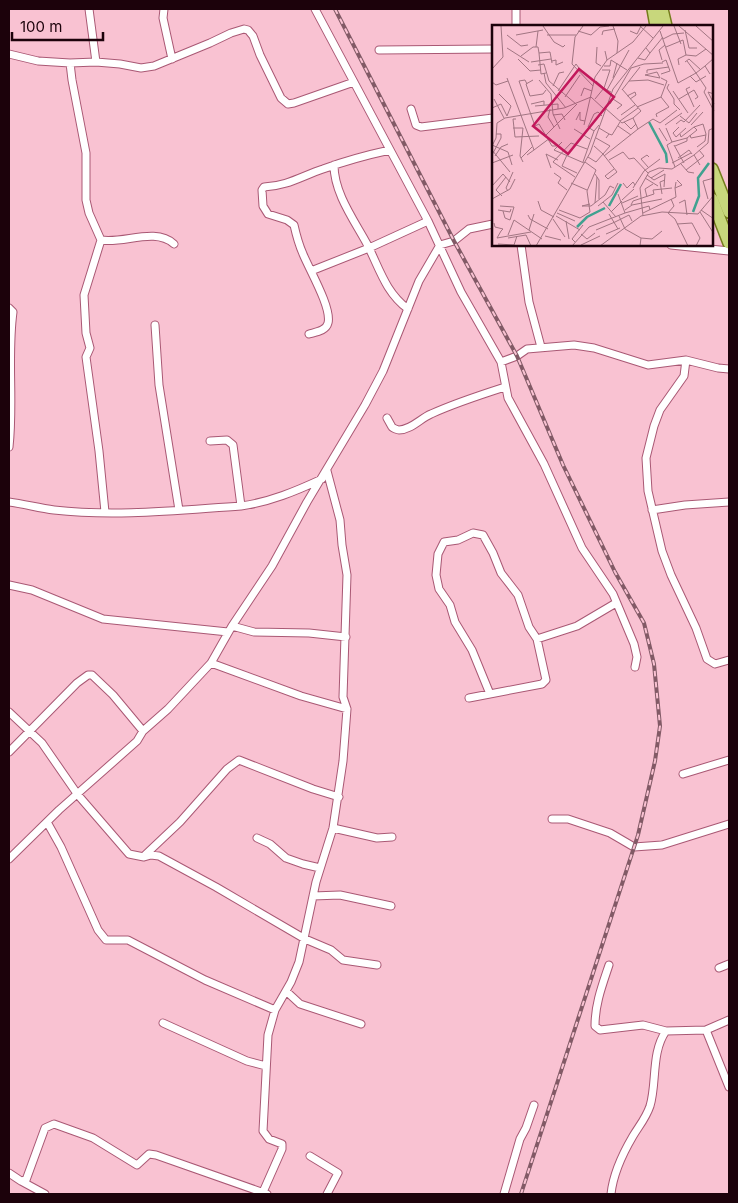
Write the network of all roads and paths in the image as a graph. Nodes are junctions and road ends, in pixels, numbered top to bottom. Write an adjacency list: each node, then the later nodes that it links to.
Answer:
1 (89, 9): 14 (street)
2 (164, 9): 13 (street)
3 (315, 9): 16 (street)
4 (516, 9): 7 (street)
5 (653, 9): 8 (main road)
6 (662, 9): 9 (main road)
7 (516, 25)
8 (656, 25)
9 (666, 25)
10 (492, 49): 11 (street)
11 (379, 50)
12 (9, 54): 15 (street)
13 (172, 60): 14 (street); 16 (street)
14 (96, 62): 15 (street)
15 (70, 63): 26 (street)
16 (354, 82): 19 (street)
17 (411, 109): 18 (street)
18 (492, 118)
19 (390, 150): 20 (street); 24 (street)
20 (334, 165): 32 (street); 34 (street)
21 (713, 172): 23 (main road)
22 (713, 202): 27 (main road)
23 (729, 212)
24 (428, 221): 29 (street); 32 (street)
25 (492, 224): 29 (street)
26 (101, 240): 28 (street); 54 (street)
27 (729, 243)
28 (174, 244)
29 (440, 245): 36 (street); 41 (street)
30 (521, 246): 39 (street)
31 (681, 246): 33 (street)
32 (369, 248): 34 (street); 36 (street)
33 (729, 251)
34 (311, 271): 38 (street)
35 (9, 308): 46 (street)
36 (408, 309): 47 (street)
37 (155, 325): 52 (street)
38 (309, 334)
39 (541, 347): 40 (street); 41 (street)
40 (686, 360): 42 (street); 53 (street)
41 (501, 362): 43 (street)
42 (729, 369)
43 (506, 387): 44 (street); 56 (street)
44 (387, 418)
45 (210, 441): 51 (street)
46 (9, 447)
47 (327, 471): 48 (street); 58 (street)
48 (322, 479): 51 (street); 57 (street)
49 (9, 502): 54 (street)
50 (729, 502): 53 (street)
51 (241, 506): 52 (street)
52 (179, 510): 54 (street)
53 (652, 510): 60 (street)
54 (104, 512)
55 (9, 585): 57 (street)
56 (616, 603): 59 (street); 62 (street)
57 (230, 629): 58 (street); 61 (street)
58 (346, 637): 65 (street)
59 (538, 640): 63 (street); 63 (street)
60 (729, 660)
61 (211, 663): 65 (street); 68 (street)
62 (634, 667)
63 (490, 694): 64 (street)
64 (469, 698)
65 (347, 709): 73 (street)
66 (9, 712): 67 (street)
67 (30, 731): 68 (street); 69 (street); 72 (street)
68 (143, 731): 72 (street)
69 (9, 752)
70 (729, 760): 71 (street)
71 (683, 774)
72 (78, 795): 75 (street); 80 (street)
73 (339, 797): 77 (street); 80 (street)
74 (552, 819): 76 (street)
75 (46, 822): 81 (street); 91 (street)
76 (729, 824)
77 (333, 828): 78 (street); 82 (street)
78 (392, 837)
79 (257, 838): 82 (street)
80 (144, 856): 85 (street)
81 (9, 859)
82 (320, 868): 83 (street)
83 (313, 896): 84 (street); 85 (street)
84 (391, 906)
85 (305, 939): 87 (street); 90 (street)
86 (729, 964): 89 (street)
87 (377, 965)
88 (609, 965): 96 (street)
89 (719, 968)
90 (286, 991): 91 (street); 94 (street)
91 (275, 1010): 97 (street)
92 (729, 1020): 95 (street)
93 (163, 1023): 97 (street)
94 (361, 1024)
95 (706, 1030): 96 (street); 98 (street)
96 (666, 1031): 107 (street)
97 (266, 1066): 103 (street)
98 (729, 1086)
99 (534, 1105): 106 (street)
100 (310, 1156): 105 (street)
101 (9, 1173): 102 (street)
102 (21, 1182): 103 (street); 104 (street)
103 (260, 1193)
104 (45, 1194)
105 (327, 1194)
106 (504, 1194)
107 (611, 1194)

